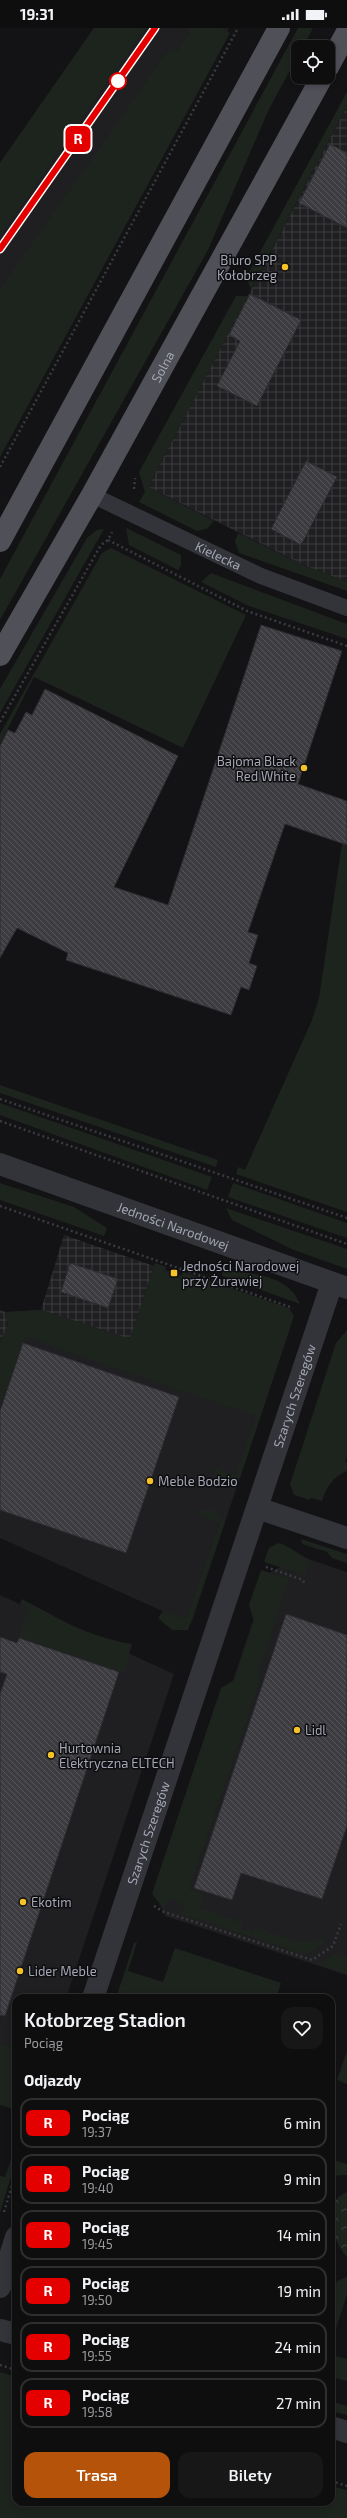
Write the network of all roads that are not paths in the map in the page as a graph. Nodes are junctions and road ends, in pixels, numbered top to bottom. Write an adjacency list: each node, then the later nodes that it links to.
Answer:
1 (279, 28): 6 (main road)
2 (347, 32): 3 (main road)
3 (335, 54)
4 (318, 84): 5 (main road, Solna)
5 (92, 495): 7 (lane, Kielecka); 8 (main road, Solna)
6 (0, 541)
7 (347, 608)
8 (0, 655)
9 (0, 1164): 10 (street, Jedności Narodowej)
10 (339, 1286): 11 (street, Szarych Szeregów)
11 (257, 1508): 12 (street); 13 (street, Szarych Szeregów)
12 (347, 1538)
13 (94, 1994)
14 (12, 2250): 15 (street)
15 (0, 2287)
16 (0, 2330): 17 (street)
17 (12, 2333)
18 (335, 2428): 19 (street)
19 (347, 2432)

